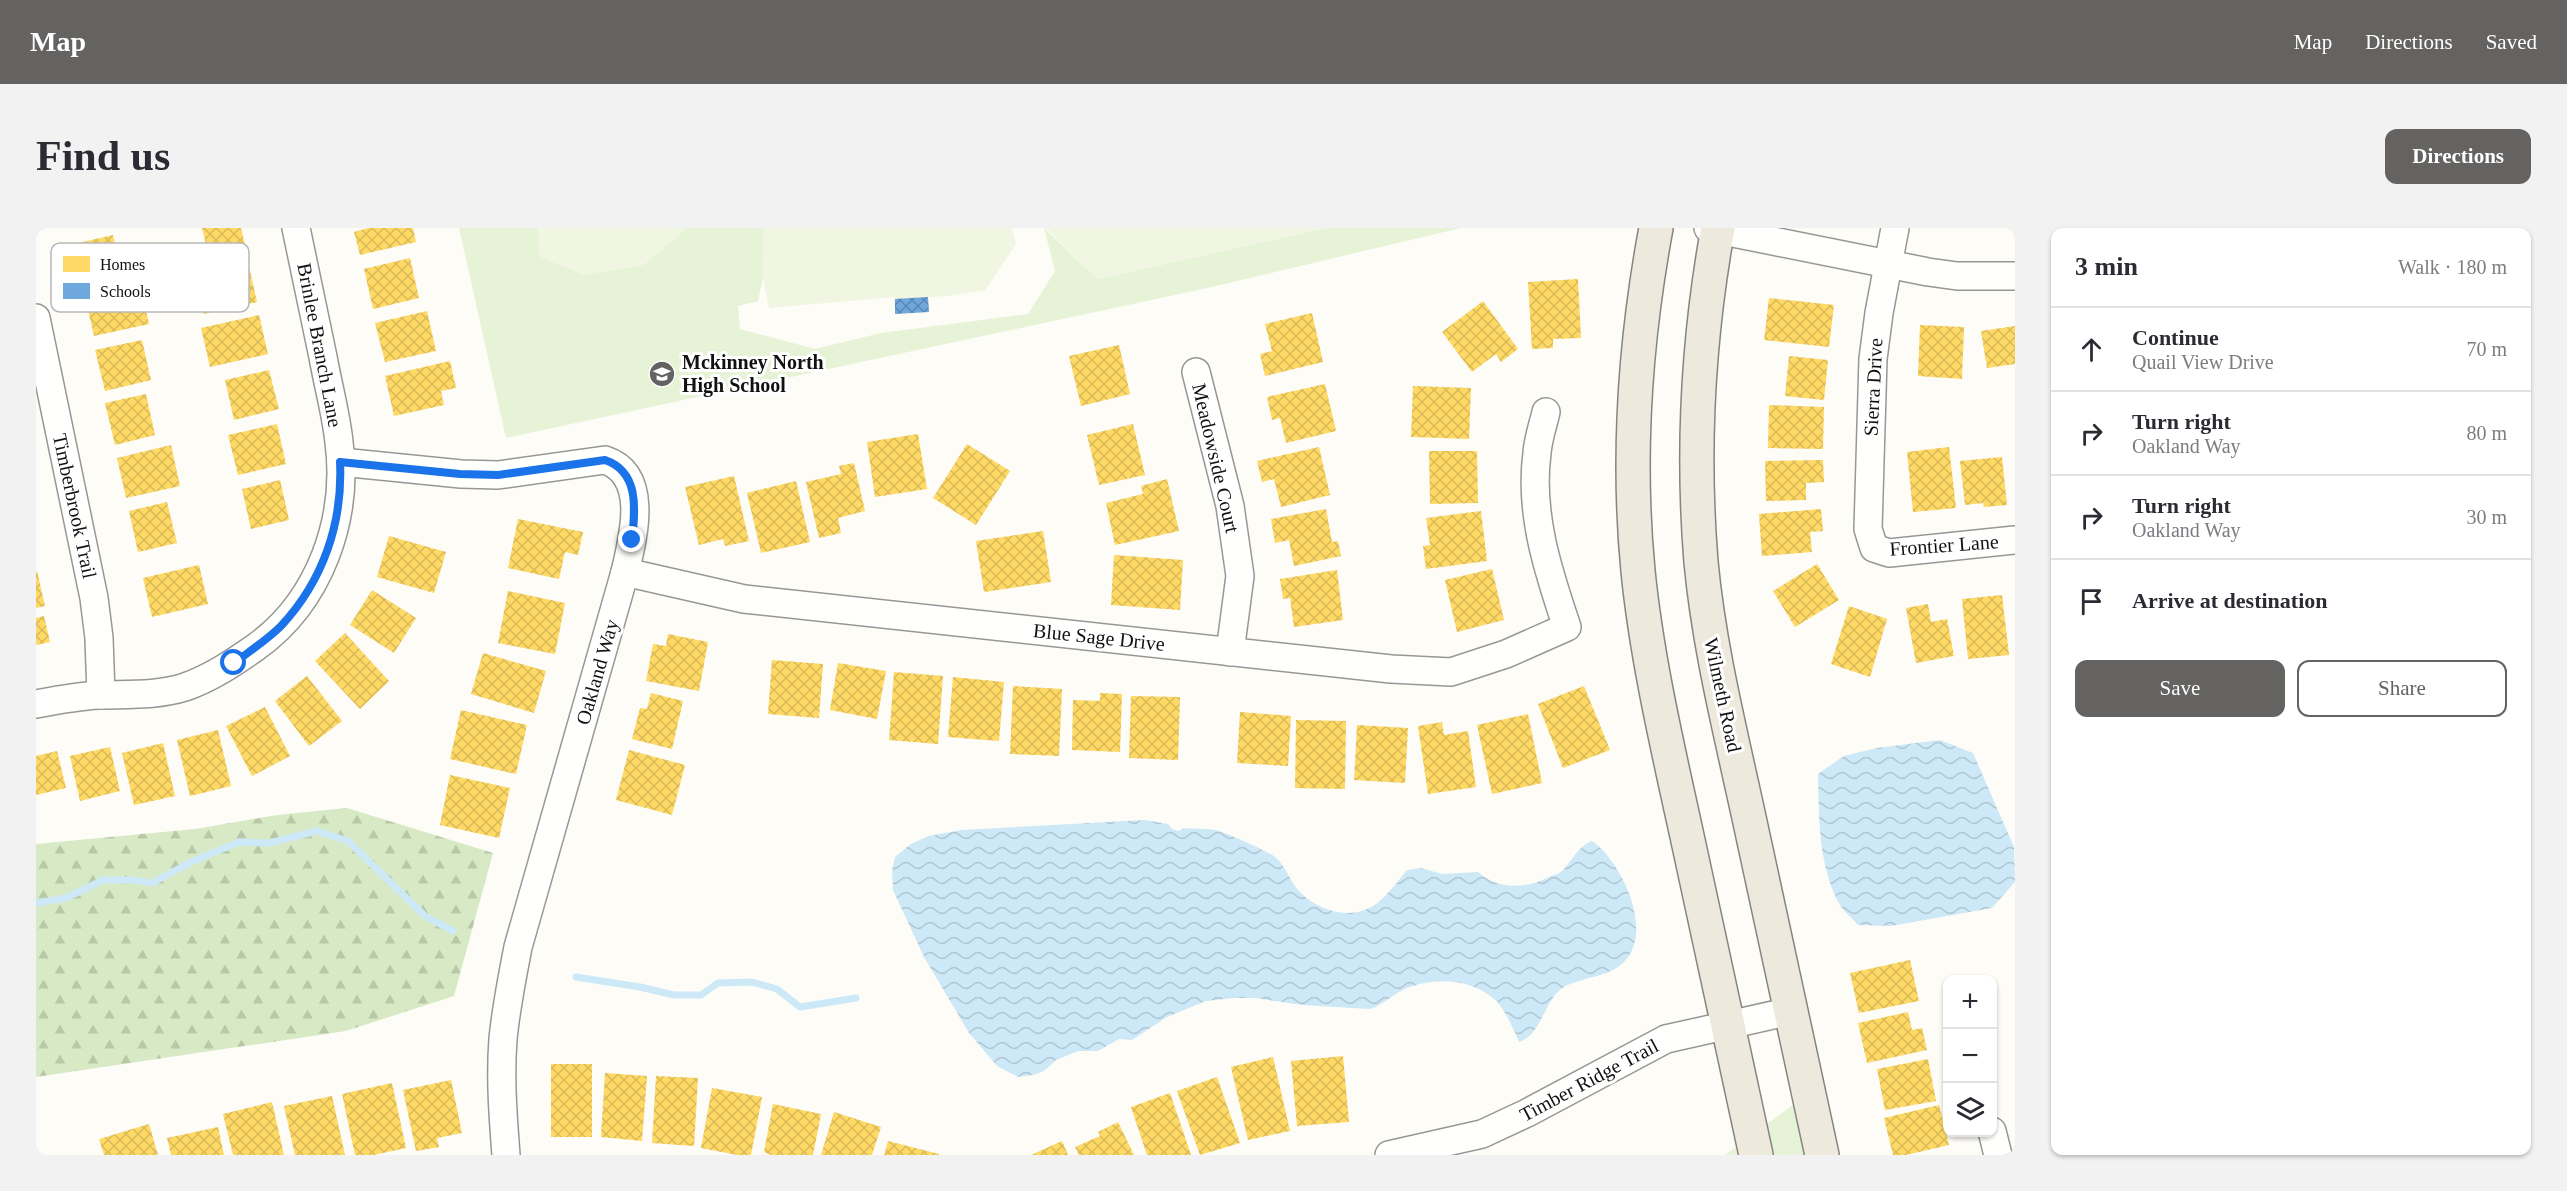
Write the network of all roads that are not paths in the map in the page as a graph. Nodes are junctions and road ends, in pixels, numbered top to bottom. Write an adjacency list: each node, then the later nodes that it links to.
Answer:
1 (296, 228): 10 (street, Brinlee Branch Lane)
2 (1656, 228): 18 (main road)
3 (1895, 228): 5 (street, Sierra Drive)
4 (1715, 229): 5 (street); 17 (main road, Wilmeth Road)
5 (1887, 265): 6 (street); 12 (street, Sierra Drive)
6 (2015, 276)
7 (36, 318): 15 (street, Timberbrook Trail)
8 (1196, 372): 14 (street, Meadowside Court)
9 (1546, 412): 14 (street, Blue Sage Drive)
10 (340, 462): 13 (street, Oakland Way); 15 (street, Brinlee Branch Lane)
11 (2015, 540): 12 (street, Frontier Lane)
12 (1874, 548)
13 (625, 572): 14 (street, Blue Sage Drive); 20 (street, Oakland Way)
14 (1230, 652)
15 (101, 695): 16 (street, Brinlee Branch Lane)
16 (36, 704)
17 (1791, 1011): 18 (street, Timber Ridge Trail); 23 (main road, Wilmeth Road)
18 (1728, 1024): 21 (street, Timber Ridge Trail); 22 (main road)
19 (1994, 1137): 24 (street)
20 (506, 1155)
21 (1389, 1155)
22 (1756, 1155)
23 (1822, 1155)
24 (1998, 1155)

